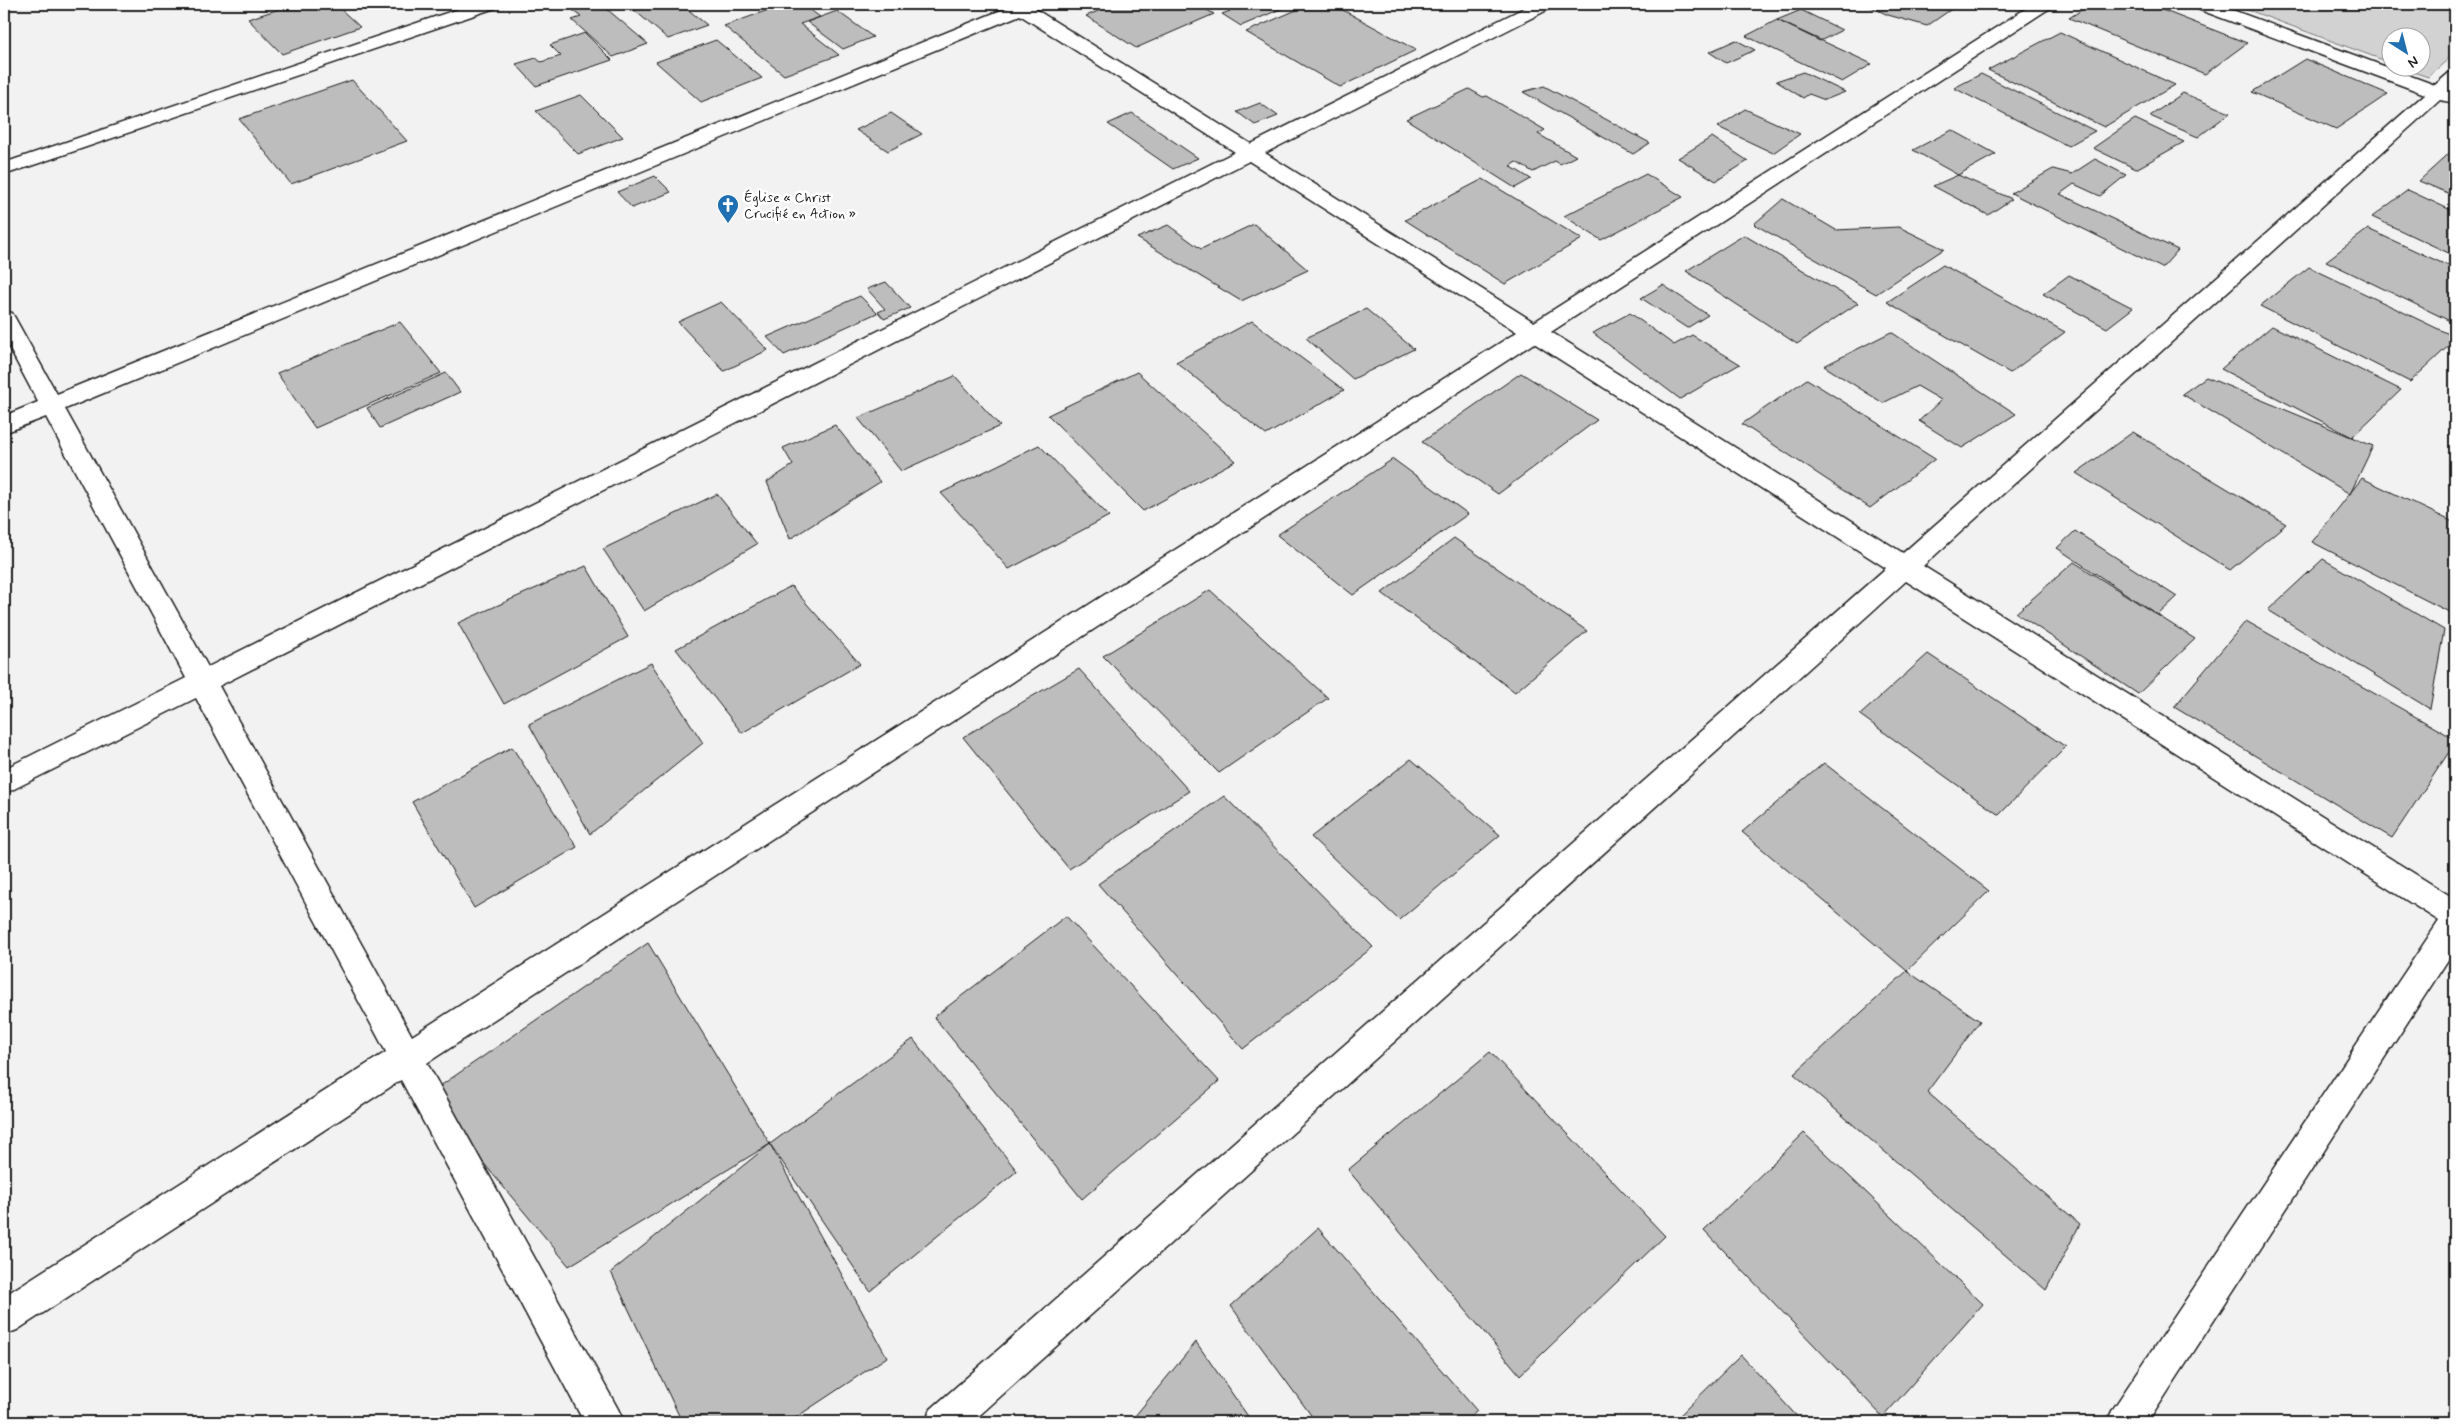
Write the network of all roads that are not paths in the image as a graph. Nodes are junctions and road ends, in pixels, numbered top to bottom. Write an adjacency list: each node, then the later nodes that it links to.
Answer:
1 (489, 4): 8 (street)
2 (1545, 4): 7 (street)
3 (2044, 4): 10 (street)
4 (2201, 4): 6 (street)
5 (1023, 5): 7 (street); 11 (street)
6 (2449, 90): 13 (street)
7 (1250, 152): 10 (street); 14 (street)
8 (4, 169)
9 (4, 318): 11 (street)
10 (1534, 332): 13 (street); 18 (street)
11 (51, 405): 12 (street); 14 (street)
12 (4, 425)
13 (1905, 566): 16 (street); 21 (street)
14 (201, 682): 15 (street); 18 (street)
15 (4, 782)
16 (2455, 915)
17 (2455, 923): 22 (street)
18 (407, 1058): 19 (street); 20 (street)
19 (4, 1317)
20 (605, 1422)
21 (944, 1422)
22 (2126, 1422)

